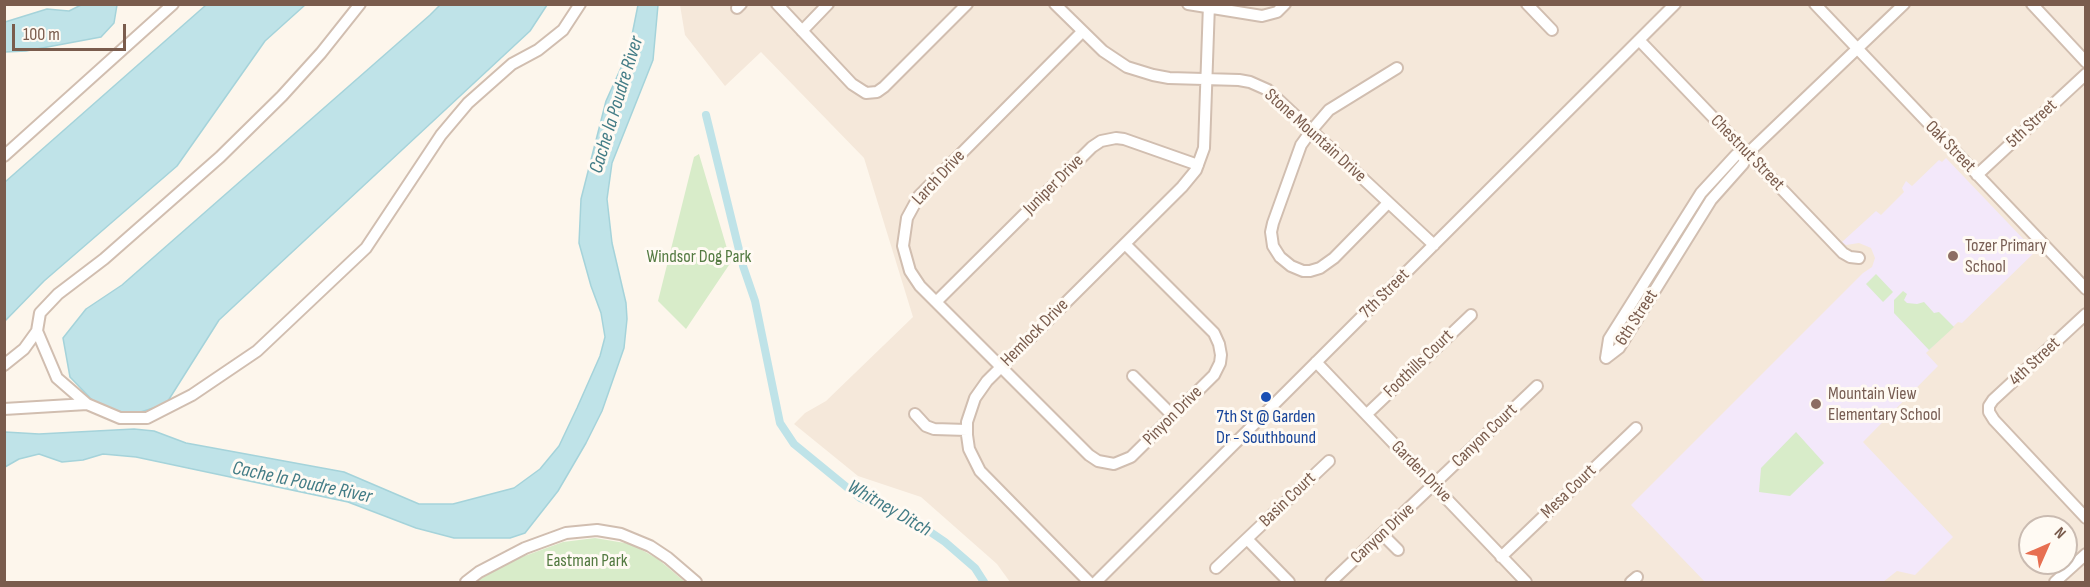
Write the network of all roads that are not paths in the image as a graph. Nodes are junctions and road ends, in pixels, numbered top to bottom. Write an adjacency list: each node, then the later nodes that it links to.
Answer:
1 (173, 4): 29 (street)
2 (360, 4): 40 (street)
3 (580, 4): 46 (street)
4 (777, 4): 17 (street)
5 (828, 4): 17 (street)
6 (967, 4): 25 (street)
7 (1055, 4): 18 (street, Stone Mountain Drive)
8 (1188, 4): 15 (street)
9 (1285, 4): 15 (street)
10 (1527, 4): 16 (street)
11 (1675, 4): 19 (street, 7th Street)
12 (1815, 4): 20 (street, Oak Street)
13 (1904, 4): 20 (street, 6th Street)
14 (2032, 4): 21 (street)
15 (1209, 7): 24 (street)
16 (1552, 30)
17 (802, 31): 25 (street)
18 (1082, 32): 24 (street, Stone Mountain Drive); 37 (street, Larch Drive)
19 (1639, 40): 28 (street, Chestnut Street); 34 (street, 7th Street)
20 (1857, 49): 28 (street, 6th Street); 31 (street, Oak Street)
21 (2085, 62)
22 (1397, 68): 27 (street)
23 (2085, 74): 31 (street, 5th Street)
24 (1206, 79): 27 (street, Stone Mountain Drive); 30 (street, Hemlock Drive)
25 (866, 93): 26 (street)
26 (868, 105)
27 (1311, 131): 32 (street, Stone Mountain Drive); 32 (street)
28 (1748, 153): 28 (street, 6th Street); 35 (street, Chestnut Street)
29 (4, 156)
30 (1198, 165): 33 (street, Hemlock Drive); 37 (street, Juniper Drive)
31 (1977, 175): 36 (street, Oak Street)
32 (1388, 203): 34 (street, Stone Mountain Drive)
33 (1125, 244): 43 (street, Hemlock Drive); 50 (street, Pinyon Drive)
34 (1434, 245): 41 (street, 7th Street)
35 (1859, 258)
36 (2085, 289)
37 (936, 302): 43 (street, Larch Drive)
38 (2085, 314): 55 (street, 4th Street)
39 (1471, 315): 49 (street, Foothills Court)
40 (37, 331): 42 (street); 46 (street)
41 (1316, 362): 49 (street, Garden Drive); 65 (street, 7th Street)
42 (4, 365)
43 (1002, 367): 50 (street, Pinyon Drive); 52 (street, Hemlock Drive)
44 (1133, 376): 50 (street)
45 (1537, 386): 54 (street, Canyon Court)
46 (87, 404): 47 (street)
47 (4, 409)
48 (915, 414): 52 (street)
49 (1367, 414): 54 (street, Garden Drive)
50 (1173, 416)
51 (1636, 428): 60 (street, Mesa Court)
52 (966, 430): 64 (street, Hemlock Drive)
53 (1329, 461): 57 (street, Basin Court)
54 (1434, 485): 56 (street, Canyon Drive); 60 (street, Garden Drive)
55 (2085, 518)
56 (1382, 534): 58 (street); 67 (street, Canyon Drive)
57 (1247, 539): 61 (street, Basin Court); 66 (street, Basin Court)
58 (1398, 550)
59 (2085, 554): 69 (street)
60 (1501, 557): 68 (street, Garden Drive)
61 (1216, 568)
62 (466, 582): 63 (street)
63 (696, 582)
64 (1089, 582)
65 (1095, 582)
66 (1288, 582)
67 (1332, 582)
68 (1526, 582)
69 (2055, 582)

